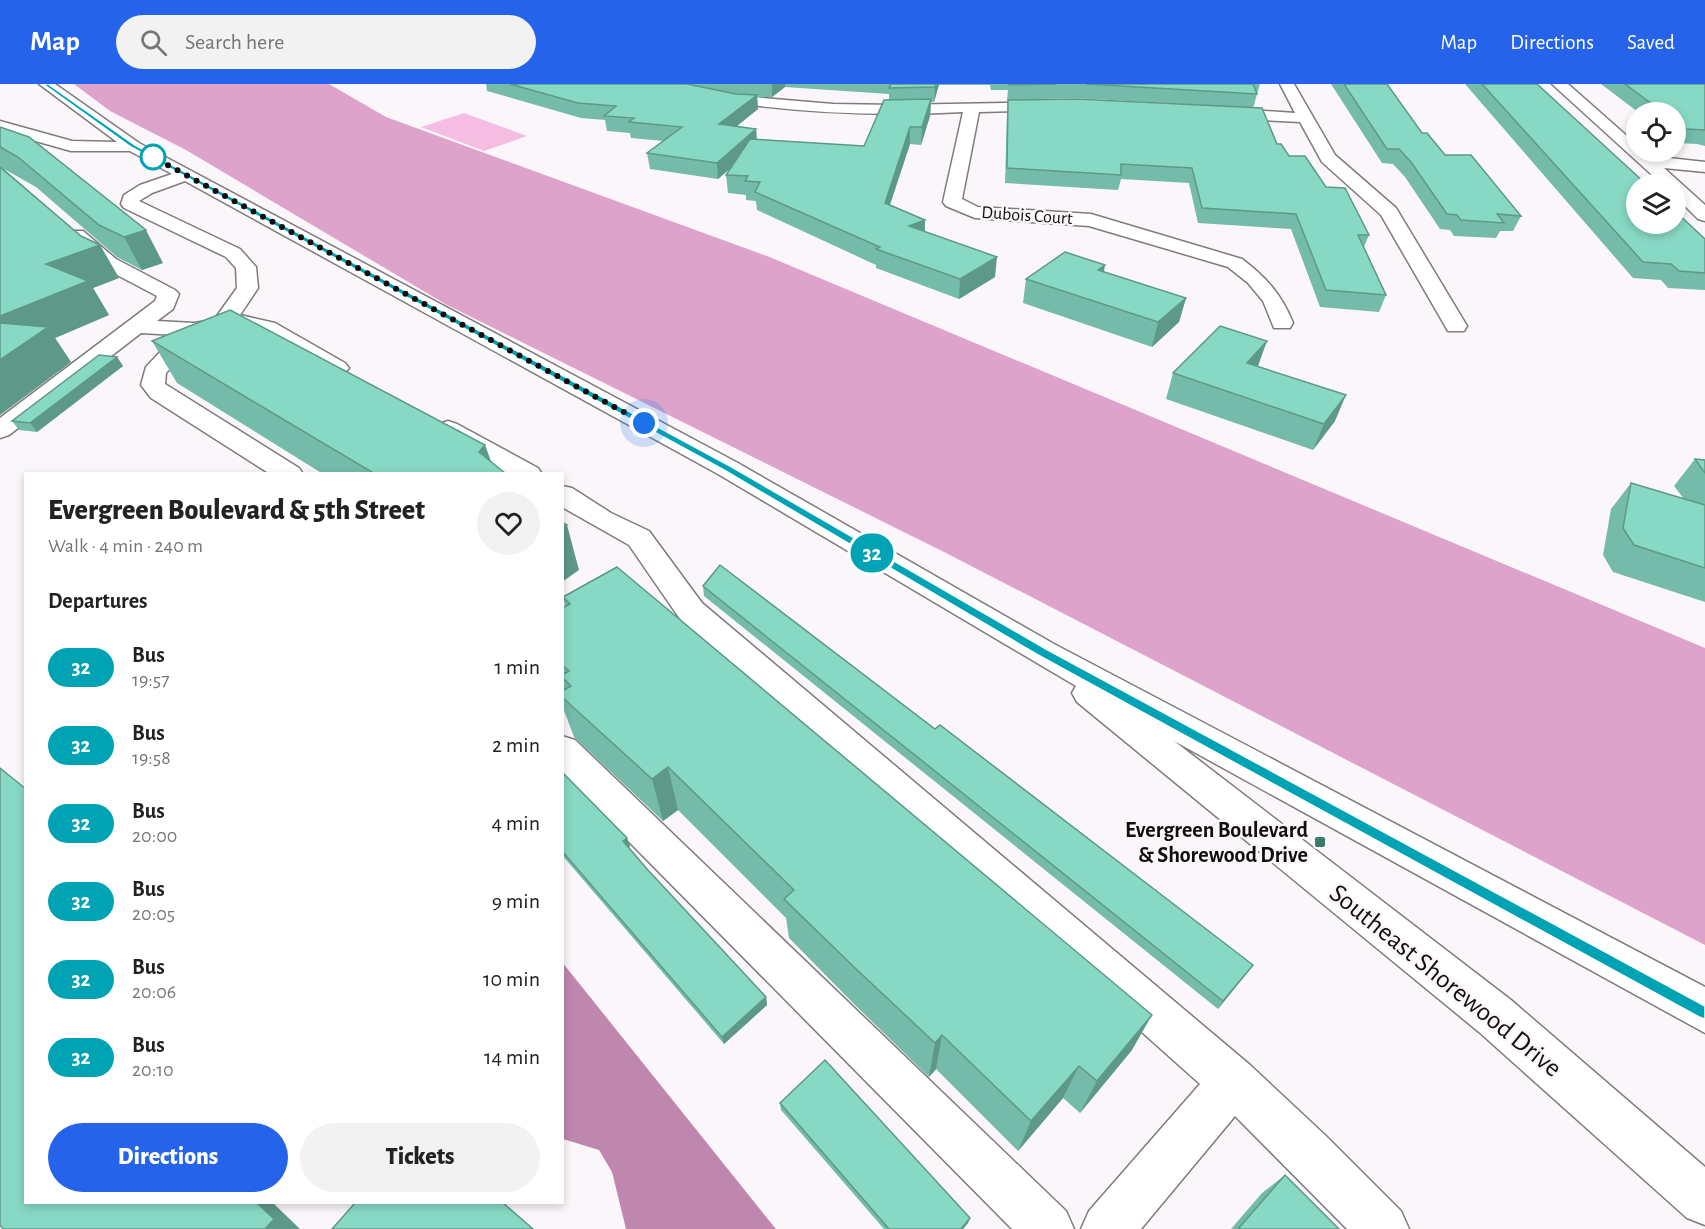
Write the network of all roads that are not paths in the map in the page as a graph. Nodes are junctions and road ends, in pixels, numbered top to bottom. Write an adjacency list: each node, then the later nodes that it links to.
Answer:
1 (46, 84): 11 (street)
2 (649, 84): 6 (street)
3 (1287, 84): 8 (street)
4 (1558, 84): 10 (street)
5 (1062, 105): 6 (street)
6 (972, 108): 21 (street, Dubois Court)
7 (1201, 112): 8 (street)
8 (1305, 118): 23 (street)
9 (0, 126): 11 (street)
10 (1626, 144)
11 (133, 146): 16 (street)
12 (1647, 162): 15 (street)
13 (1656, 162): 14 (street)
14 (1705, 167)
15 (1661, 174)
16 (187, 175): 20 (street); 32 (street)
17 (1686, 197): 18 (street)
18 (1705, 215)
19 (60, 221): 22 (street)
20 (223, 323): 24 (street); 26 (street)
21 (1282, 323)
22 (138, 326): 24 (street); 25 (street)
23 (1456, 326)
24 (186, 338): 25 (street); 29 (street)
25 (118, 341): 28 (street)
26 (361, 381)
27 (423, 416): 30 (street)
28 (0, 430)
29 (286, 472)
30 (524, 472)
31 (564, 495): 35 (street)
32 (1042, 652): 34 (street); 36 (street, Southeast Shorewood Drive)
33 (564, 752): 37 (street)
34 (1705, 1011)
35 (1233, 1082): 38 (street); 39 (street)
36 (1705, 1200)
37 (1048, 1229)
38 (1107, 1229)
39 (1383, 1229)

